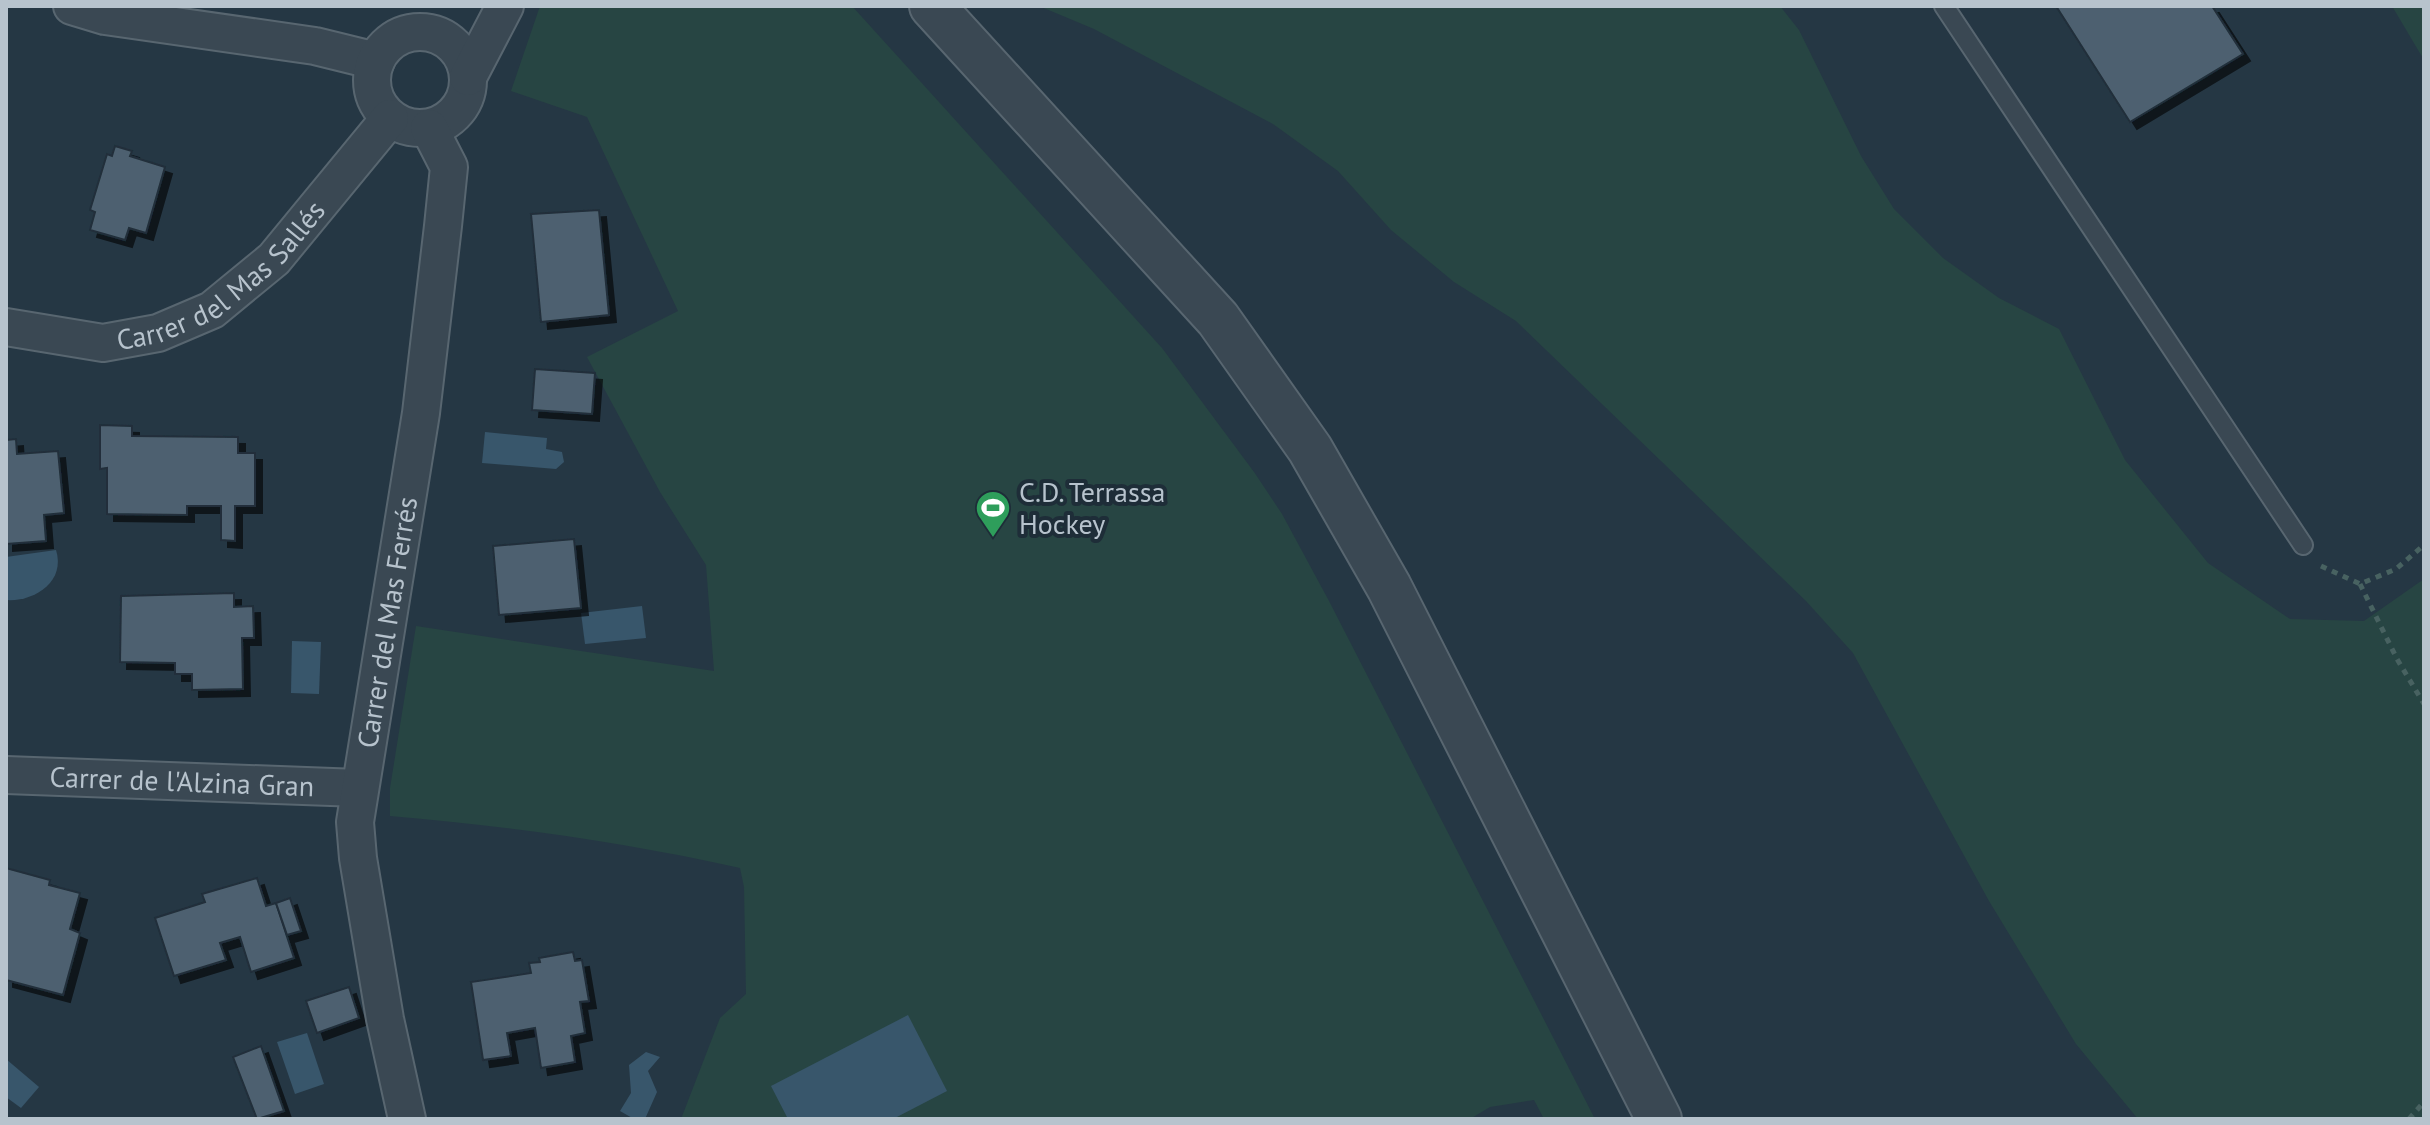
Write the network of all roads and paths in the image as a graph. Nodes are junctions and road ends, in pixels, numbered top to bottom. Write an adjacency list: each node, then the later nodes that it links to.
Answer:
1 (72, 6): 7 (street)
2 (446, 6): 6 (street)
3 (505, 6): 8 (street)
4 (932, 6): 20 (street)
5 (1944, 6): 12 (lane)
6 (410, 33): 7 (street); 8 (street)
7 (376, 61): 9 (street)
8 (468, 77): 10 (street)
9 (390, 118): 10 (street); 11 (street, Carrer del Mas Sallés)
10 (429, 128): 17 (street, Carrer del Mas Ferrés)
11 (6, 327)
12 (2303, 545): 14 (path)
13 (2424, 545): 14 (path)
14 (2360, 584): 15 (path)
15 (2424, 704)
16 (6, 775): 17 (street, Carrer de l'Alzina Gran)
17 (359, 788): 19 (street, Carrer del Mas Ferrés)
18 (2424, 1102): 21 (path)
19 (407, 1119)
20 (1659, 1119)
21 (2409, 1119)

